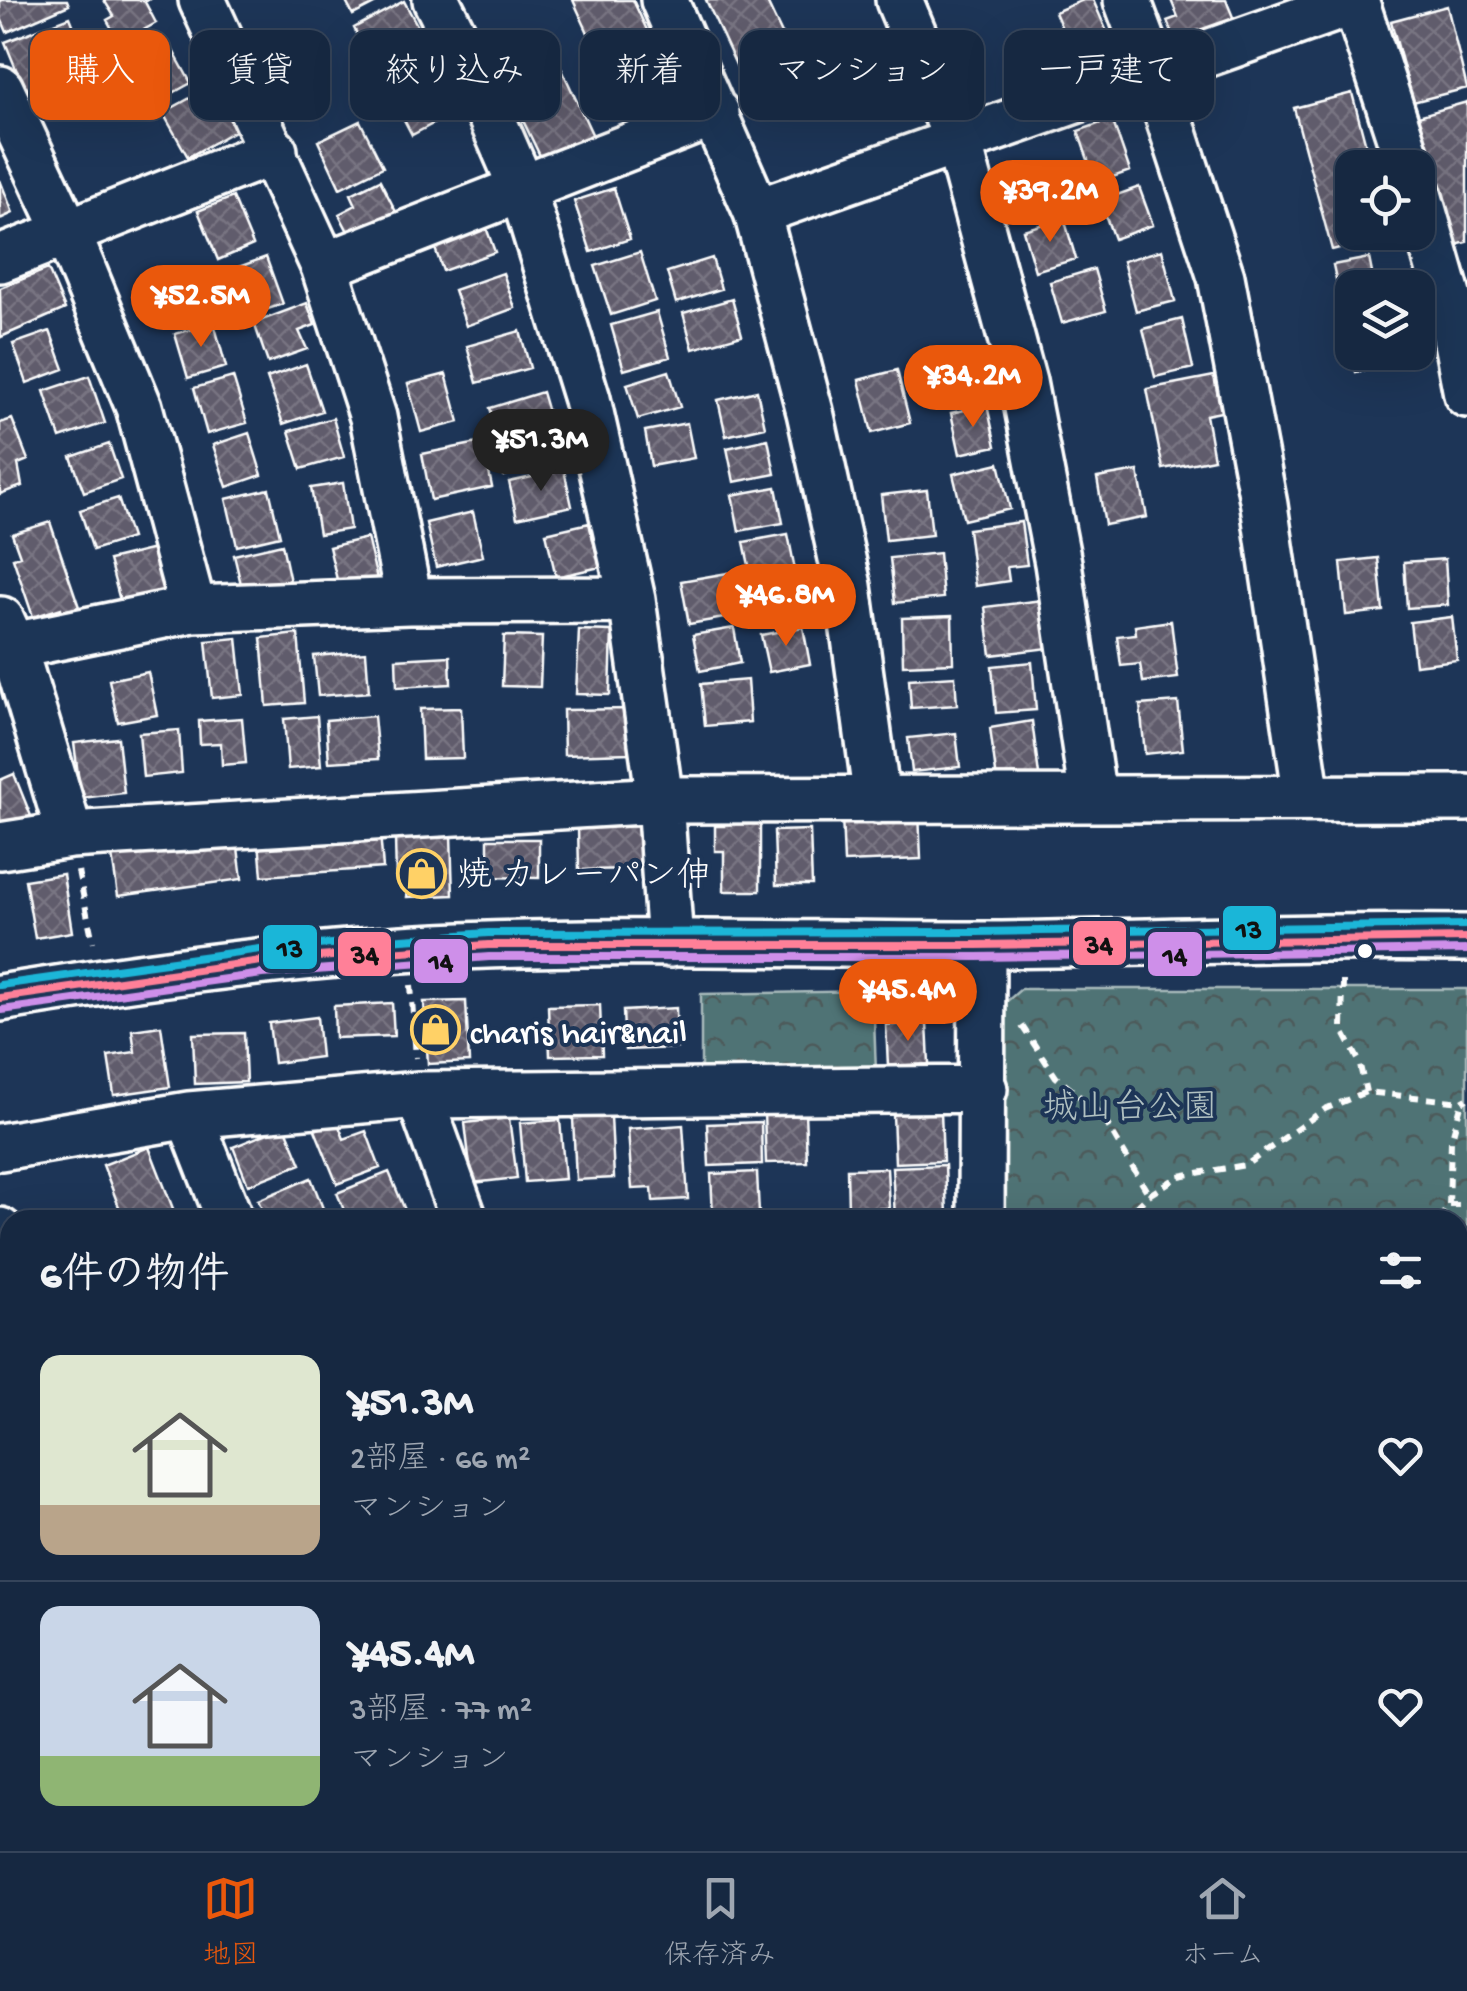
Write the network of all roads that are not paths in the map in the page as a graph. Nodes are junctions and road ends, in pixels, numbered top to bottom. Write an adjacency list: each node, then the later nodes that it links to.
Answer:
1 (202, 0): 17 (street)
2 (436, 0): 18 (street)
3 (664, 0): 7 (street)
4 (899, 0): 15 (street)
5 (1127, 0): 8 (street)
6 (1355, 0): 9 (street); 16 (street)
7 (678, 30)
8 (1138, 30)
9 (1214, 51)
10 (0, 89): 20 (street)
11 (700, 120): 18 (street)
12 (719, 120): 19 (street)
13 (1018, 120): 15 (street)
14 (1170, 120): 30 (street)
15 (958, 141): 19 (street); 29 (street)
16 (1404, 150)
17 (274, 151): 20 (street); 23 (street)
18 (522, 188): 23 (street); 25 (street)
19 (757, 212): 33 (street)
20 (68, 232): 22 (street); 27 (street)
21 (1434, 250): 24 (street)
22 (0, 259)
23 (324, 266): 26 (street)
24 (1467, 394)
25 (632, 600): 26 (street); 32 (street)
26 (409, 601): 27 (street)
27 (193, 608): 28 (street)
28 (6, 632): 34 (street)
29 (1093, 798): 30 (street); 33 (street)
30 (1307, 798): 31 (street)
31 (1467, 798)
32 (660, 800): 33 (street); 34 (street); 37 (street)
33 (877, 800)
34 (70, 835): 35 (street)
35 (0, 846)
36 (1467, 938): 38 (street)
37 (670, 944): 38 (street); 39 (street)
38 (982, 944): 40 (street)
39 (0, 998)
40 (984, 1089): 41 (street); 46 (street)
41 (418, 1095): 42 (street); 45 (street)
42 (189, 1115): 43 (street); 44 (street)
43 (0, 1147)
44 (226, 1210)
45 (460, 1210)
46 (981, 1210)

